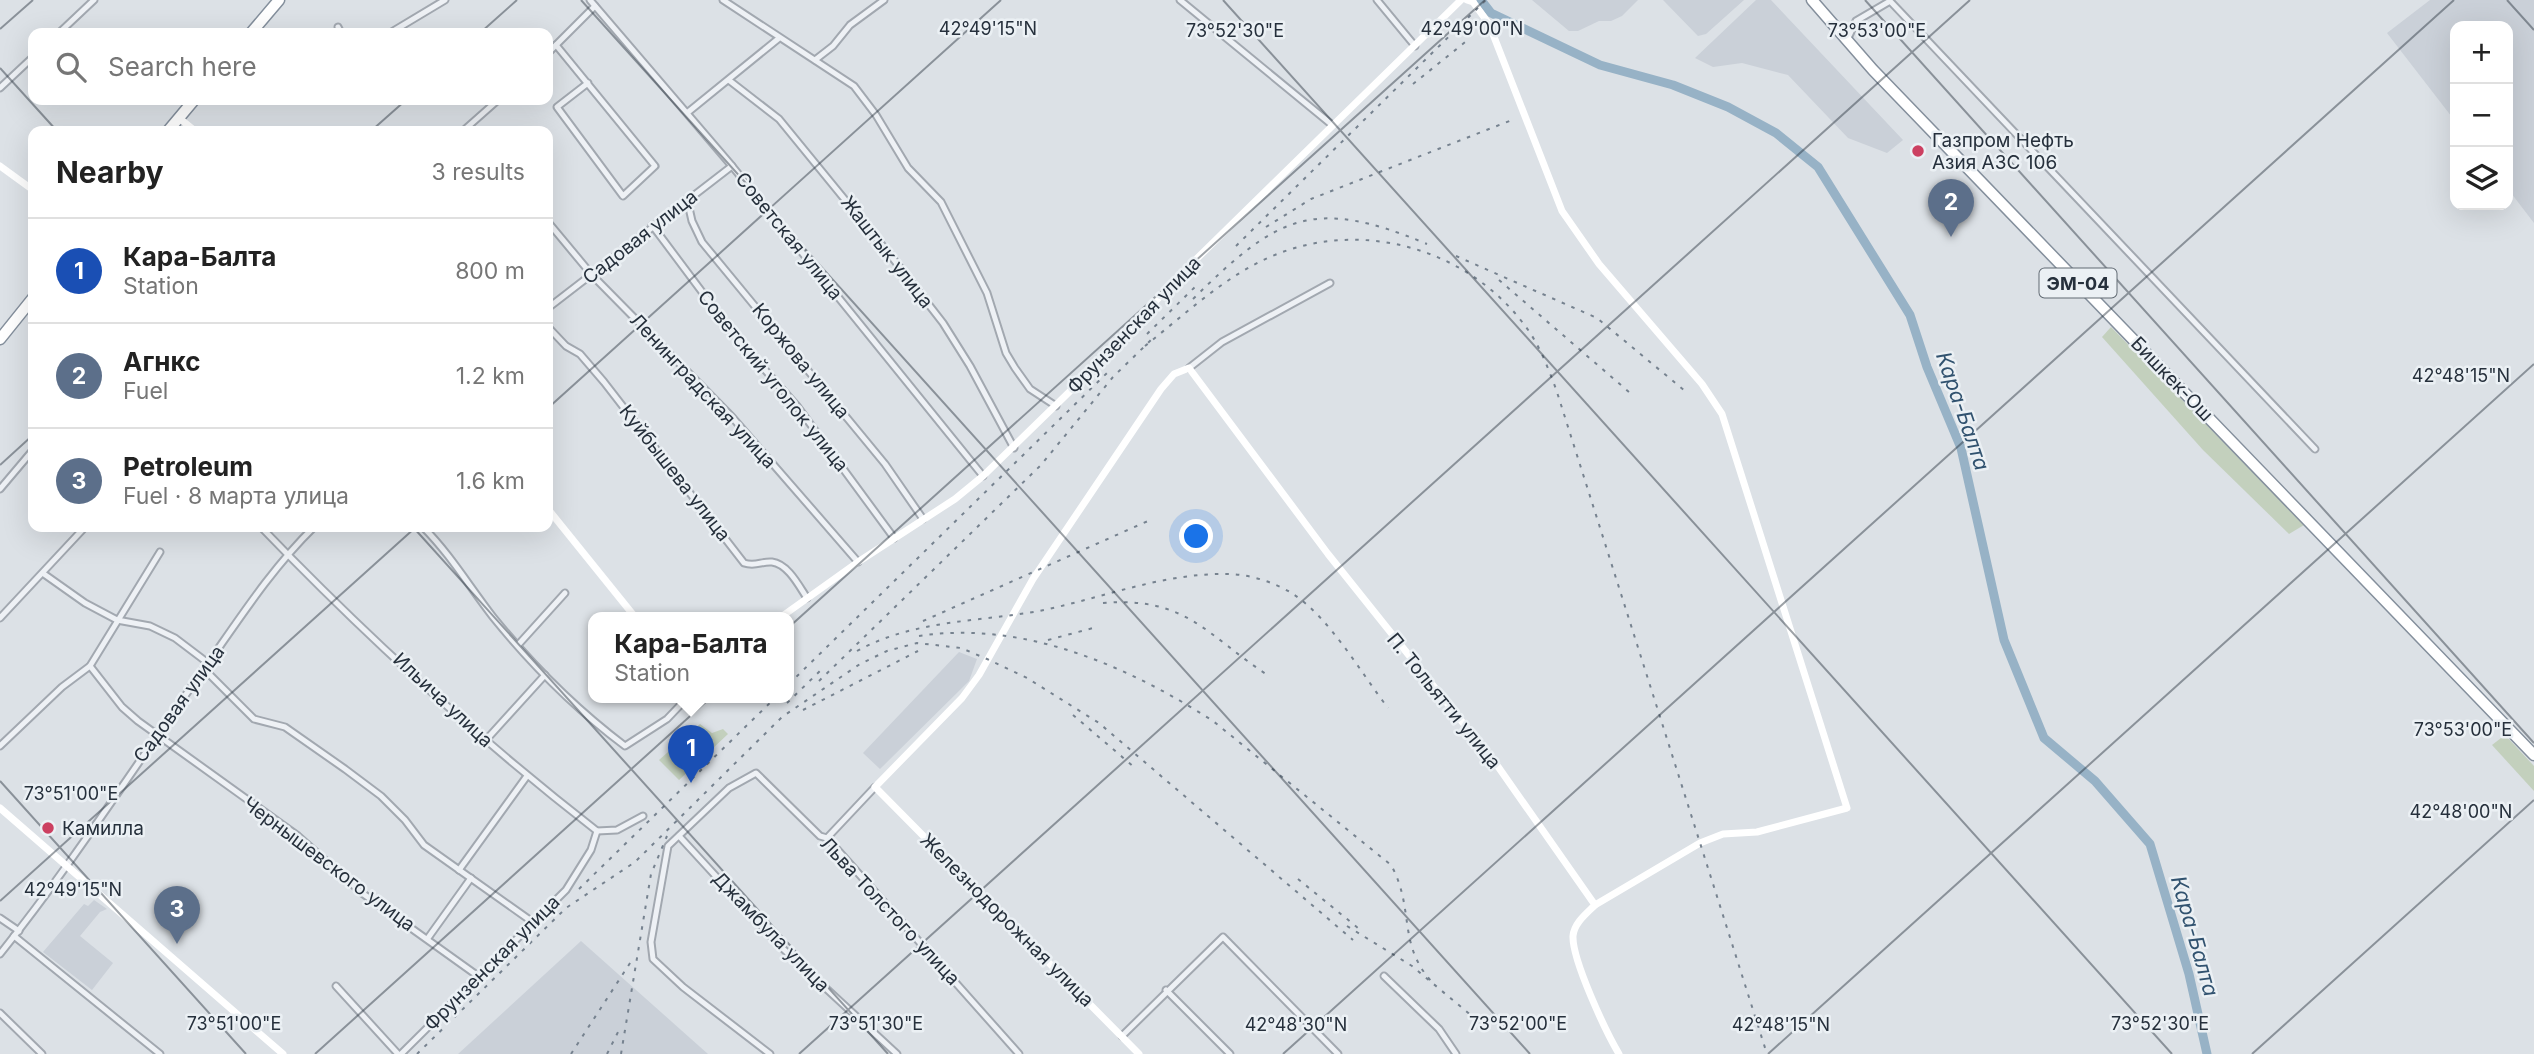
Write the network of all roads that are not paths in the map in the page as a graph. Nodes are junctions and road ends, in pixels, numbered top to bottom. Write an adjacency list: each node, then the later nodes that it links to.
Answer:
1 (94, 0): 13 (street)
2 (279, 0): 14 (highway)
3 (445, 0): 15 (street)
4 (590, 0): 12 (street, Советская улица)
5 (723, 0): 17 (street)
6 (884, 0): 21 (street)
7 (1180, 0): 30 (street)
8 (1377, 0): 19 (street)
9 (1461, 0): 19 (street, Фрунзенская улица)
10 (1466, 0): 90 (street)
11 (1812, 0): 16 (highway, Бишкек-Ош / ЭМ-04)
12 (595, 6): 18 (street); 28 (street, Советская улица)
13 (64, 28)
14 (255, 28)
15 (398, 28)
16 (1847, 38): 49 (street); 79 (highway, Бишкек-Ош / ЭМ-04)
17 (778, 39): 21 (street); 23 (street)
18 (556, 45): 20 (street); 24 (street)
19 (1416, 47): 30 (street, Фрунзенская улица)
20 (553, 48)
21 (815, 60): 47 (street)
22 (28, 62): 25 (street)
23 (730, 81): 28 (street); 48 (street, Жаштык улица)
24 (588, 83): 24 (street)
25 (0, 88)
26 (191, 105): 29 (highway)
27 (494, 105): 33 (street)
28 (687, 113): 35 (street, Советская улица)
29 (182, 121): 31 (highway); 32 (street)
30 (1331, 124): 47 (street, Фрунзенская улица)
31 (175, 126)
32 (188, 126)
33 (476, 126)
34 (0, 166): 36 (street)
35 (732, 166): 37 (street, Садовая улица); 51 (street, Советская улица)
36 (28, 186)
37 (687, 199): 38 (street, Садовая улица); 54 (street, Коржова улица)
38 (652, 225): 40 (street, Садовая улица); 59 (street, Советский уголок улица)
39 (553, 228): 40 (street, Ленинградская улица)
40 (592, 275): 42 (street, Садовая улица); 62 (street, Ленинградская улица)
41 (1331, 283): 46 (street)
42 (553, 304)
43 (28, 305): 45 (highway)
44 (553, 332): 65 (street, Куйбышева улица)
45 (0, 339)
46 (1189, 368): 81 (street); 90 (street, П. Тольятти улица)
47 (1056, 406): 48 (street, Фрунзенская улица)
48 (1014, 447): 51 (street, Фрунзенская улица)
49 (2315, 449)
50 (28, 456): 52 (street)
51 (983, 476): 54 (street, Фрунзенская улица)
52 (0, 489)
53 (553, 515): 66 (street)
54 (923, 519): 59 (street, Фрунзенская улица)
55 (81, 532): 63 (street)
56 (267, 532): 61 (street, Ильича улица)
57 (309, 532): 61 (street, Садовая улица)
58 (428, 532): 70 (street)
59 (894, 538): 62 (street, Фрунзенская улица)
60 (160, 552): 69 (street)
61 (288, 554): 71 (street, Садовая улица); 77 (street, Ильича улица)
62 (858, 562): 65 (street, Фрунзенская улица)
63 (44, 574): 68 (street); 69 (street)
64 (565, 593): 70 (street)
65 (807, 598): 67 (street, Фрунзенская улица)
66 (631, 612)
67 (788, 612)
68 (0, 618)
69 (117, 620): 71 (street); 72 (street)
70 (518, 645): 74 (street)
71 (208, 663): 73 (street, Садовая улица)
72 (90, 666): 76 (street, Чернышевского улица); 78 (street)
73 (204, 669): 76 (street, Садовая улица); 88 (street)
74 (545, 675): 75 (street); 77 (street)
75 (682, 703)
76 (156, 733): 87 (street, Садовая улица); 95 (street, Чернышевского улица)
77 (486, 740): 80 (street, Ильича улица)
78 (0, 746)
79 (2534, 755)
80 (527, 776): 84 (street, Ильича улица); 88 (street)
81 (875, 787): 86 (street); 102 (street, Железнодорожная улица)
82 (0, 808): 87 (street)
83 (643, 816): 84 (street)
84 (597, 831): 92 (street, Фрунзенская улица)
85 (679, 836): 86 (street, Льва Толстого улица); 107 (street); 108 (street, Джамбула улица)
86 (827, 838): 109 (street, Льва Толстого улица)
87 (66, 867): 93 (street, Садовая улица); 105 (street)
88 (459, 870): 89 (street)
89 (471, 878): 92 (street); 95 (street)
90 (1595, 905): 114 (street)
91 (0, 918): 93 (street)
92 (534, 923): 97 (street, Фрунзенская улица)
93 (19, 930): 94 (street, Садовая улица)
94 (15, 936): 96 (street, Садовая улица); 104 (street)
95 (428, 938): 97 (street, Чернышевского улица)
96 (0, 954)
97 (478, 976): 106 (street, Фрунзенская улица)
98 (1384, 976): 113 (street)
99 (336, 986): 106 (street)
100 (1166, 990): 102 (street); 111 (street); 112 (street)
101 (0, 1013): 103 (street)
102 (1122, 1036): 110 (street, Железнодорожная улица)
103 (42, 1054)
104 (160, 1054)
105 (283, 1054)
106 (400, 1054)
107 (770, 1054)
108 (897, 1054)
109 (1019, 1054)
110 (1139, 1054)
111 (1230, 1054)
112 (1338, 1054)
113 (1456, 1054)
114 (1619, 1054)

